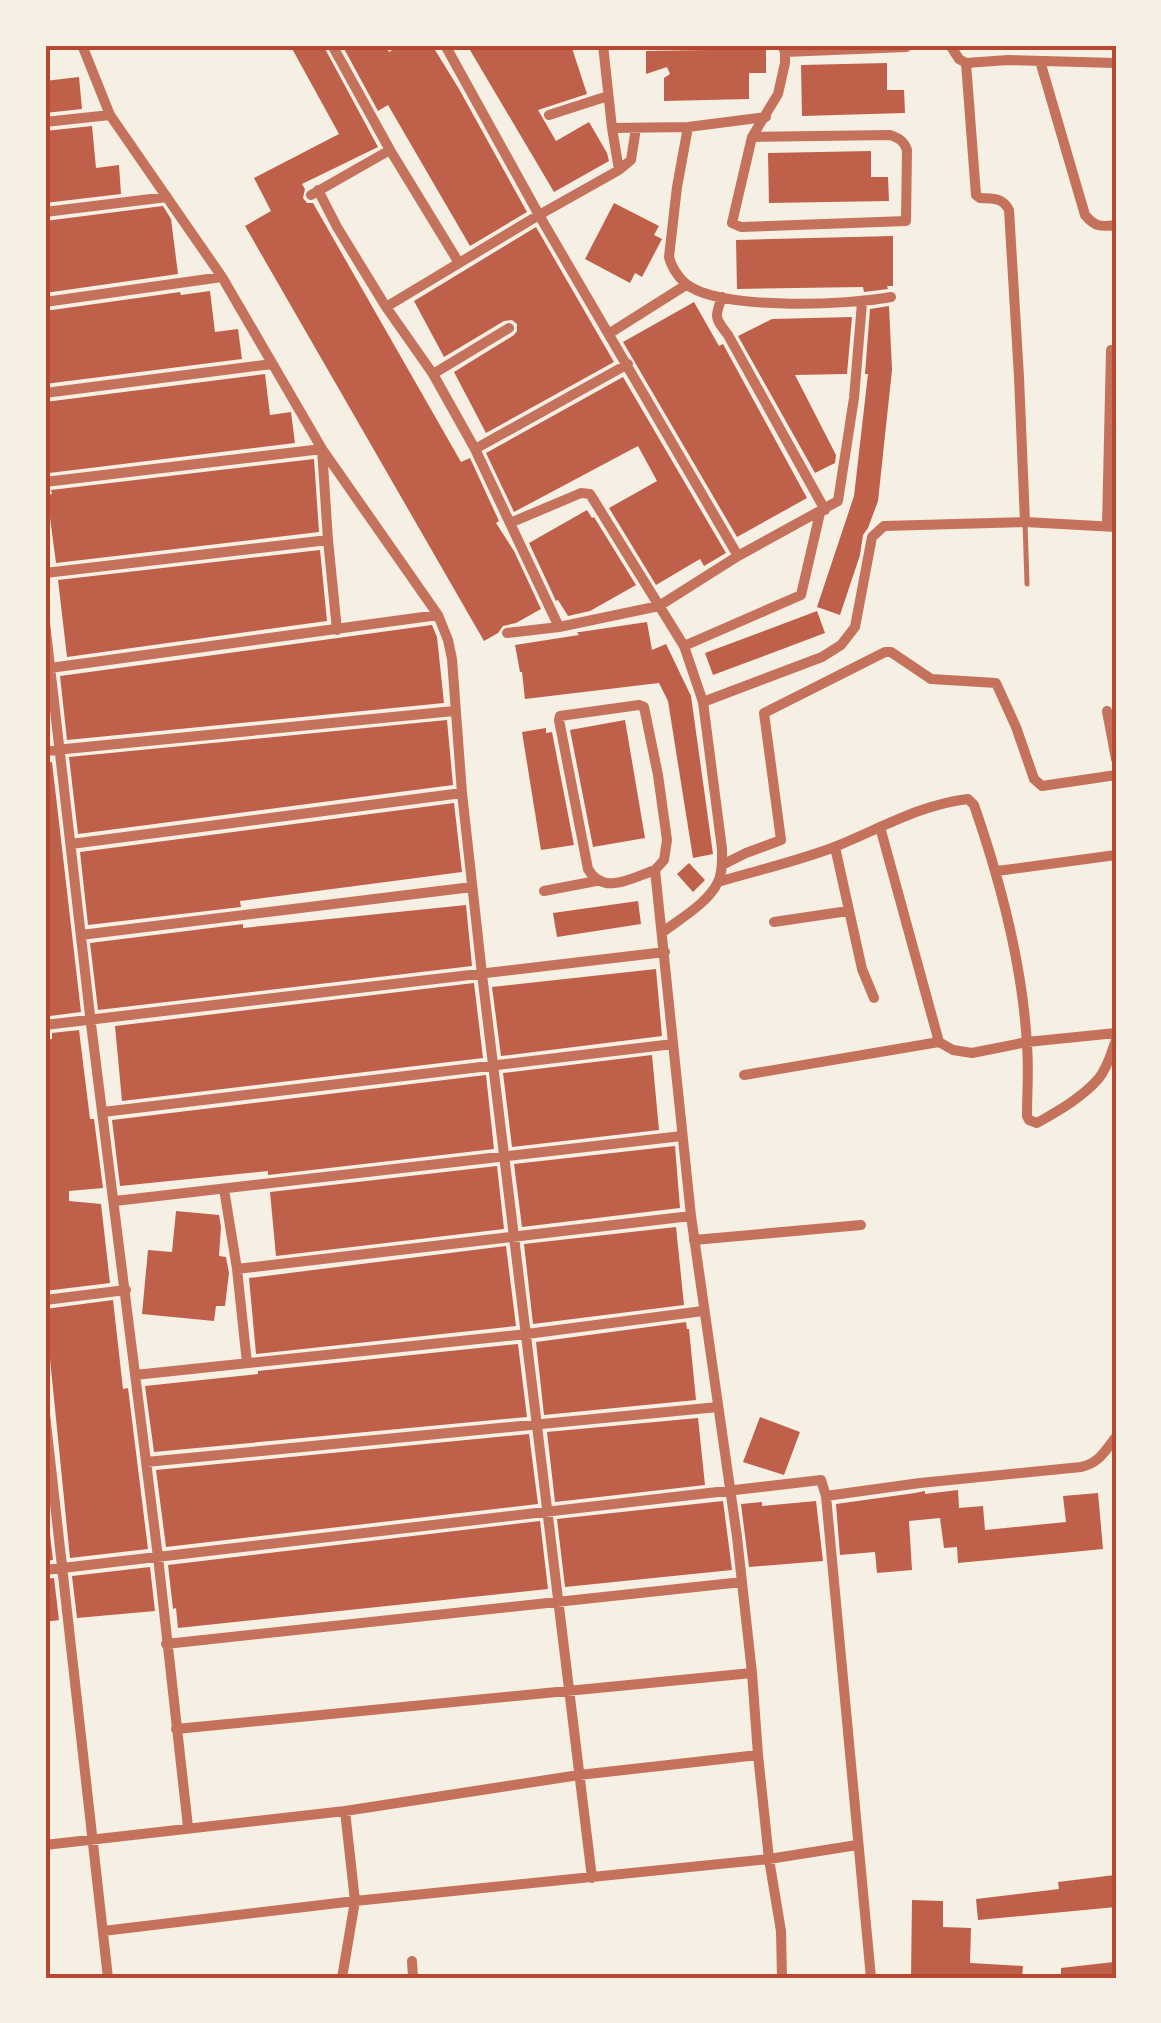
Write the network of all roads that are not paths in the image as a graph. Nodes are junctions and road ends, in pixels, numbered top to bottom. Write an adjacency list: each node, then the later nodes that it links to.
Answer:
1 (82, 45): 12 (street)
2 (332, 45): 20 (street)
3 (445, 45): 24 (street)
4 (603, 45): 11 (street)
5 (950, 45): 9 (street)
6 (906, 46): 7 (street)
7 (783, 48): 14 (street)
8 (1040, 61): 9 (street); 10 (street); 25 (street)
9 (966, 63): 45 (street)
10 (1116, 63)
11 (608, 96): 13 (street); 17 (street)
12 (110, 115): 15 (street); 22 (street)
13 (549, 115)
14 (766, 117): 16 (street); 19 (street)
15 (45, 122)
16 (688, 127): 18 (street); 28 (street)
17 (612, 128): 18 (street); 21 (street)
18 (636, 128): 21 (street)
19 (752, 137): 19 (street)
20 (390, 150): 26 (street); 33 (street)
21 (620, 170): 24 (street)
22 (167, 197): 23 (street); 27 (street)
23 (45, 212)
24 (540, 215): 26 (street); 35 (street)
25 (1116, 225)
26 (459, 263): 33 (street)
27 (222, 278): 31 (street); 37 (street)
28 (686, 284): 29 (street); 35 (street)
29 (722, 297): 32 (street); 44 (street)
30 (890, 298): 32 (street)
31 (45, 302)
32 (862, 303): 44 (street)
33 (386, 307): 39 (street)
34 (510, 328): 39 (street)
35 (610, 334): 38 (street)
36 (1111, 350): 47 (street)
37 (272, 364): 40 (street); 41 (street)
38 (628, 364): 42 (street); 49 (street)
39 (433, 374): 42 (street)
40 (45, 393)
41 (322, 449): 43 (street); 48 (street); 53 (street)
42 (475, 449): 46 (street)
43 (45, 482)
44 (822, 512): 49 (street); 58 (street)
45 (1026, 522): 47 (street); 51 (lane); 60 (street)
46 (510, 523): 52 (street); 55 (street)
47 (1112, 526)
48 (328, 540): 50 (street); 56 (street)
49 (738, 556): 52 (street)
50 (45, 572)
51 (1026, 584)
52 (659, 606): 55 (street); 58 (street)
53 (438, 615): 56 (street); 61 (street)
54 (45, 623): 59 (street)
55 (559, 627): 57 (street)
56 (338, 630): 59 (street)
57 (507, 633)
58 (684, 646): 60 (street)
59 (50, 668): 63 (street)
60 (704, 702): 72 (street)
61 (454, 711): 63 (street); 67 (street)
62 (1107, 711): 65 (street)
63 (60, 750): 64 (street); 69 (street)
64 (45, 751)
65 (1116, 759)
66 (1116, 776): 72 (street)
67 (462, 793): 69 (street); 77 (street)
68 (880, 827): 70 (street); 74 (street); 89 (street)
69 (71, 844): 82 (street)
70 (835, 847): 76 (street); 79 (street)
71 (1116, 855): 74 (street)
72 (722, 865): 76 (street)
73 (656, 870): 75 (street); 75 (street); 81 (street)
74 (997, 872): 90 (street)
75 (596, 881): 78 (street)
76 (718, 882): 81 (street)
77 (472, 887): 82 (street); 84 (street)
78 (544, 891)
79 (848, 911): 80 (street); 85 (street)
80 (774, 922)
81 (663, 932): 83 (street)
82 (81, 935): 86 (street)
83 (665, 952): 84 (street); 91 (street)
84 (482, 974): 86 (street); 92 (street)
85 (874, 998)
86 (90, 1019): 87 (street); 94 (street)
87 (45, 1025)
88 (1116, 1036): 90 (street); 90 (street)
89 (939, 1042): 90 (street); 93 (street)
90 (1027, 1042)
91 (672, 1044): 92 (street); 95 (street)
92 (494, 1064): 94 (street); 96 (street)
93 (744, 1075)
94 (103, 1112): 98 (street)
95 (682, 1136): 96 (street); 99 (street)
96 (506, 1156): 97 (street); 101 (street)
97 (224, 1189): 98 (street); 103 (street)
98 (114, 1201): 104 (street)
99 (691, 1216): 101 (street); 102 (street)
100 (860, 1224): 102 (street)
101 (516, 1236): 103 (street); 107 (street)
102 (694, 1240): 106 (street)
103 (237, 1268): 108 (street)
104 (126, 1290): 105 (street); 109 (street)
105 (45, 1300)
106 (703, 1311): 107 (street); 110 (street)
107 (527, 1334): 108 (street); 112 (street)
108 (247, 1363): 109 (street)
109 (136, 1375): 114 (street)
110 (718, 1406): 112 (street); 115 (street)
111 (45, 1414): 119 (street)
112 (537, 1425): 114 (street); 117 (street)
113 (1116, 1436): 116 (street)
114 (146, 1462): 118 (street)
115 (732, 1490): 116 (street); 117 (street); 121 (street)
116 (826, 1496): 132 (street)
117 (546, 1510): 118 (street); 122 (street)
118 (158, 1557): 119 (street); 123 (street)
119 (64, 1568): 120 (street); 131 (street)
120 (45, 1570)
121 (742, 1582): 122 (street); 124 (street)
122 (558, 1602): 123 (street); 125 (street)
123 (166, 1644): 126 (street)
124 (752, 1672): 125 (street); 127 (street)
125 (569, 1692): 126 (street); 128 (street)
126 (176, 1729): 130 (street)
127 (758, 1755): 128 (street); 134 (street)
128 (579, 1775): 129 (street); 135 (street)
129 (345, 1811): 130 (street); 136 (street)
130 (188, 1828): 131 (street)
131 (91, 1839): 133 (street); 137 (street)
132 (857, 1844): 134 (street); 143 (street)
133 (45, 1845)
134 (770, 1858): 135 (street); 142 (street)
135 (592, 1878): 136 (street)
136 (355, 1901): 137 (street); 140 (street)
137 (104, 1931): 139 (street)
138 (412, 1960): 141 (street)
139 (108, 1978)
140 (342, 1978)
141 (413, 1978)
142 (782, 1978)
143 (871, 1978)

